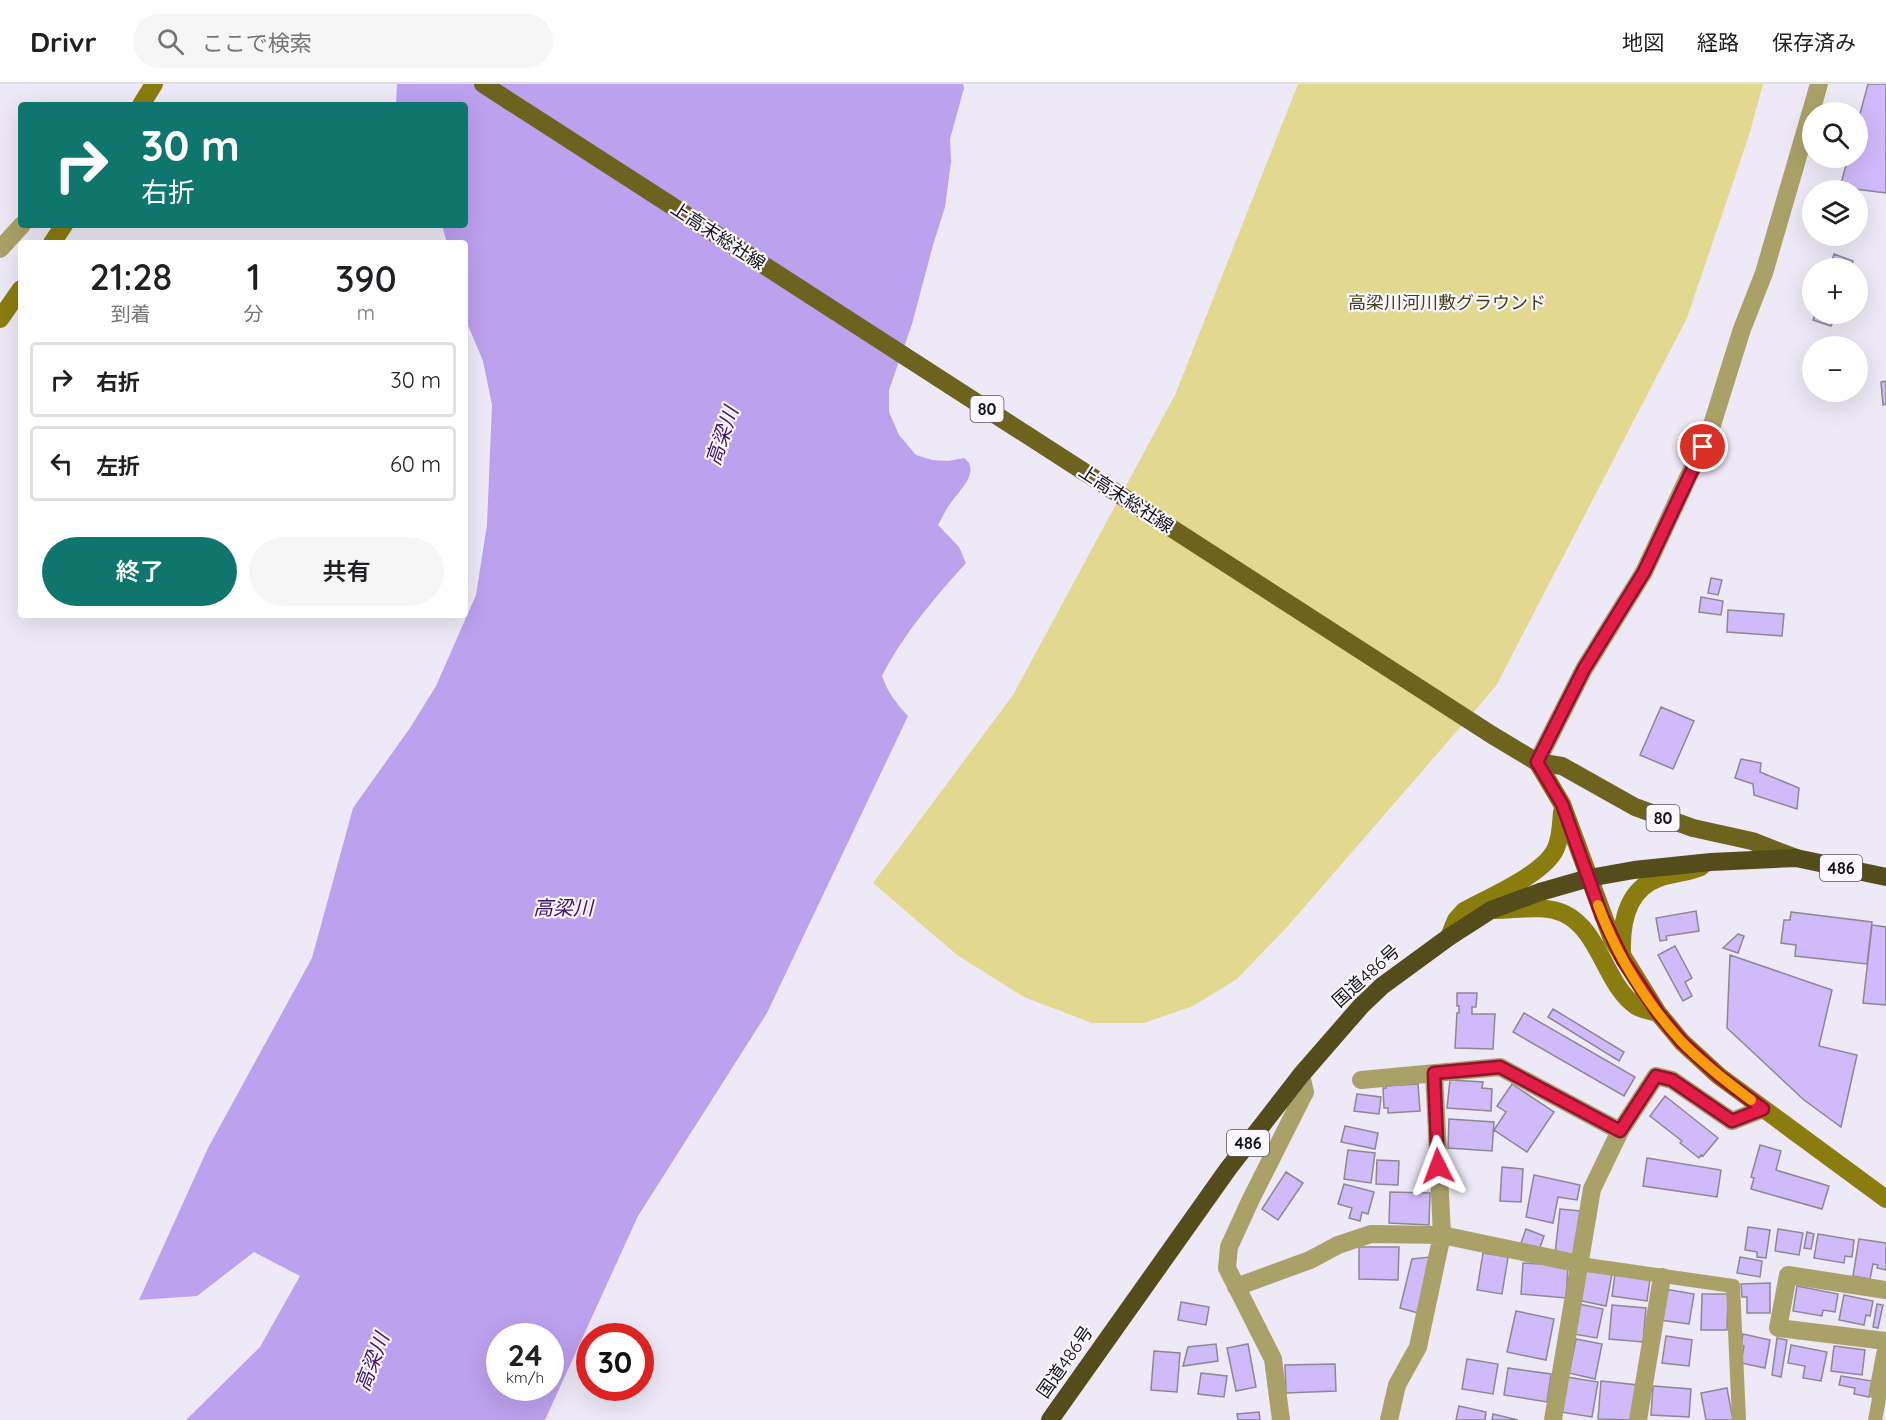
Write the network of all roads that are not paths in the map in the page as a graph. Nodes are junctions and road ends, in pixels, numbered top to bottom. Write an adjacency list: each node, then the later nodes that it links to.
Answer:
1 (154, 84): 4 (street)
2 (483, 84): 9 (main road, 上高末総社線 / 80)
3 (1819, 84): 9 (street)
4 (143, 102)
5 (19, 228): 6 (street)
6 (0, 249)
7 (18, 293): 8 (street)
8 (0, 319)
9 (1537, 762): 10 (street); 11 (main road, 上高末総社線 / 80)
10 (1562, 804): 14 (street); 16 (street)
11 (1796, 858): 12 (highway, 国道486号 / 486); 13 (highway, 国道486号 / 486)
12 (1711, 862): 14 (highway, 国道486号 / 486); 17 (street)
13 (1886, 878)
14 (1588, 879): 15 (highway, 国道486号 / 486); 17 (street)
15 (1491, 910): 16 (highway, 国道486号 / 486); 18 (street)
16 (1449, 937): 20 (highway, 国道486号 / 486)
17 (1623, 960): 18 (street)
18 (1658, 1013): 22 (street)
19 (1434, 1073): 21 (street); 23 (street); 25 (street)
20 (1301, 1075): 28 (street); 33 (highway, 国道486号 / 486)
21 (1361, 1080)
22 (1763, 1109): 23 (street); 24 (street)
23 (1620, 1131): 26 (street)
24 (1886, 1199)
25 (1442, 1235): 26 (street); 28 (street); 35 (street)
26 (1580, 1264): 27 (lane); 36 (street)
27 (1662, 1277): 37 (street); 38 (lane)
28 (1236, 1287): 34 (street)
29 (1886, 1290): 30 (street)
30 (1886, 1341)
31 (1886, 1350): 32 (street)
32 (1878, 1392): 39 (lane)
33 (1050, 1420)
34 (1281, 1420)
35 (1389, 1420)
36 (1554, 1420)
37 (1638, 1420)
38 (1739, 1420)
39 (1875, 1420)

